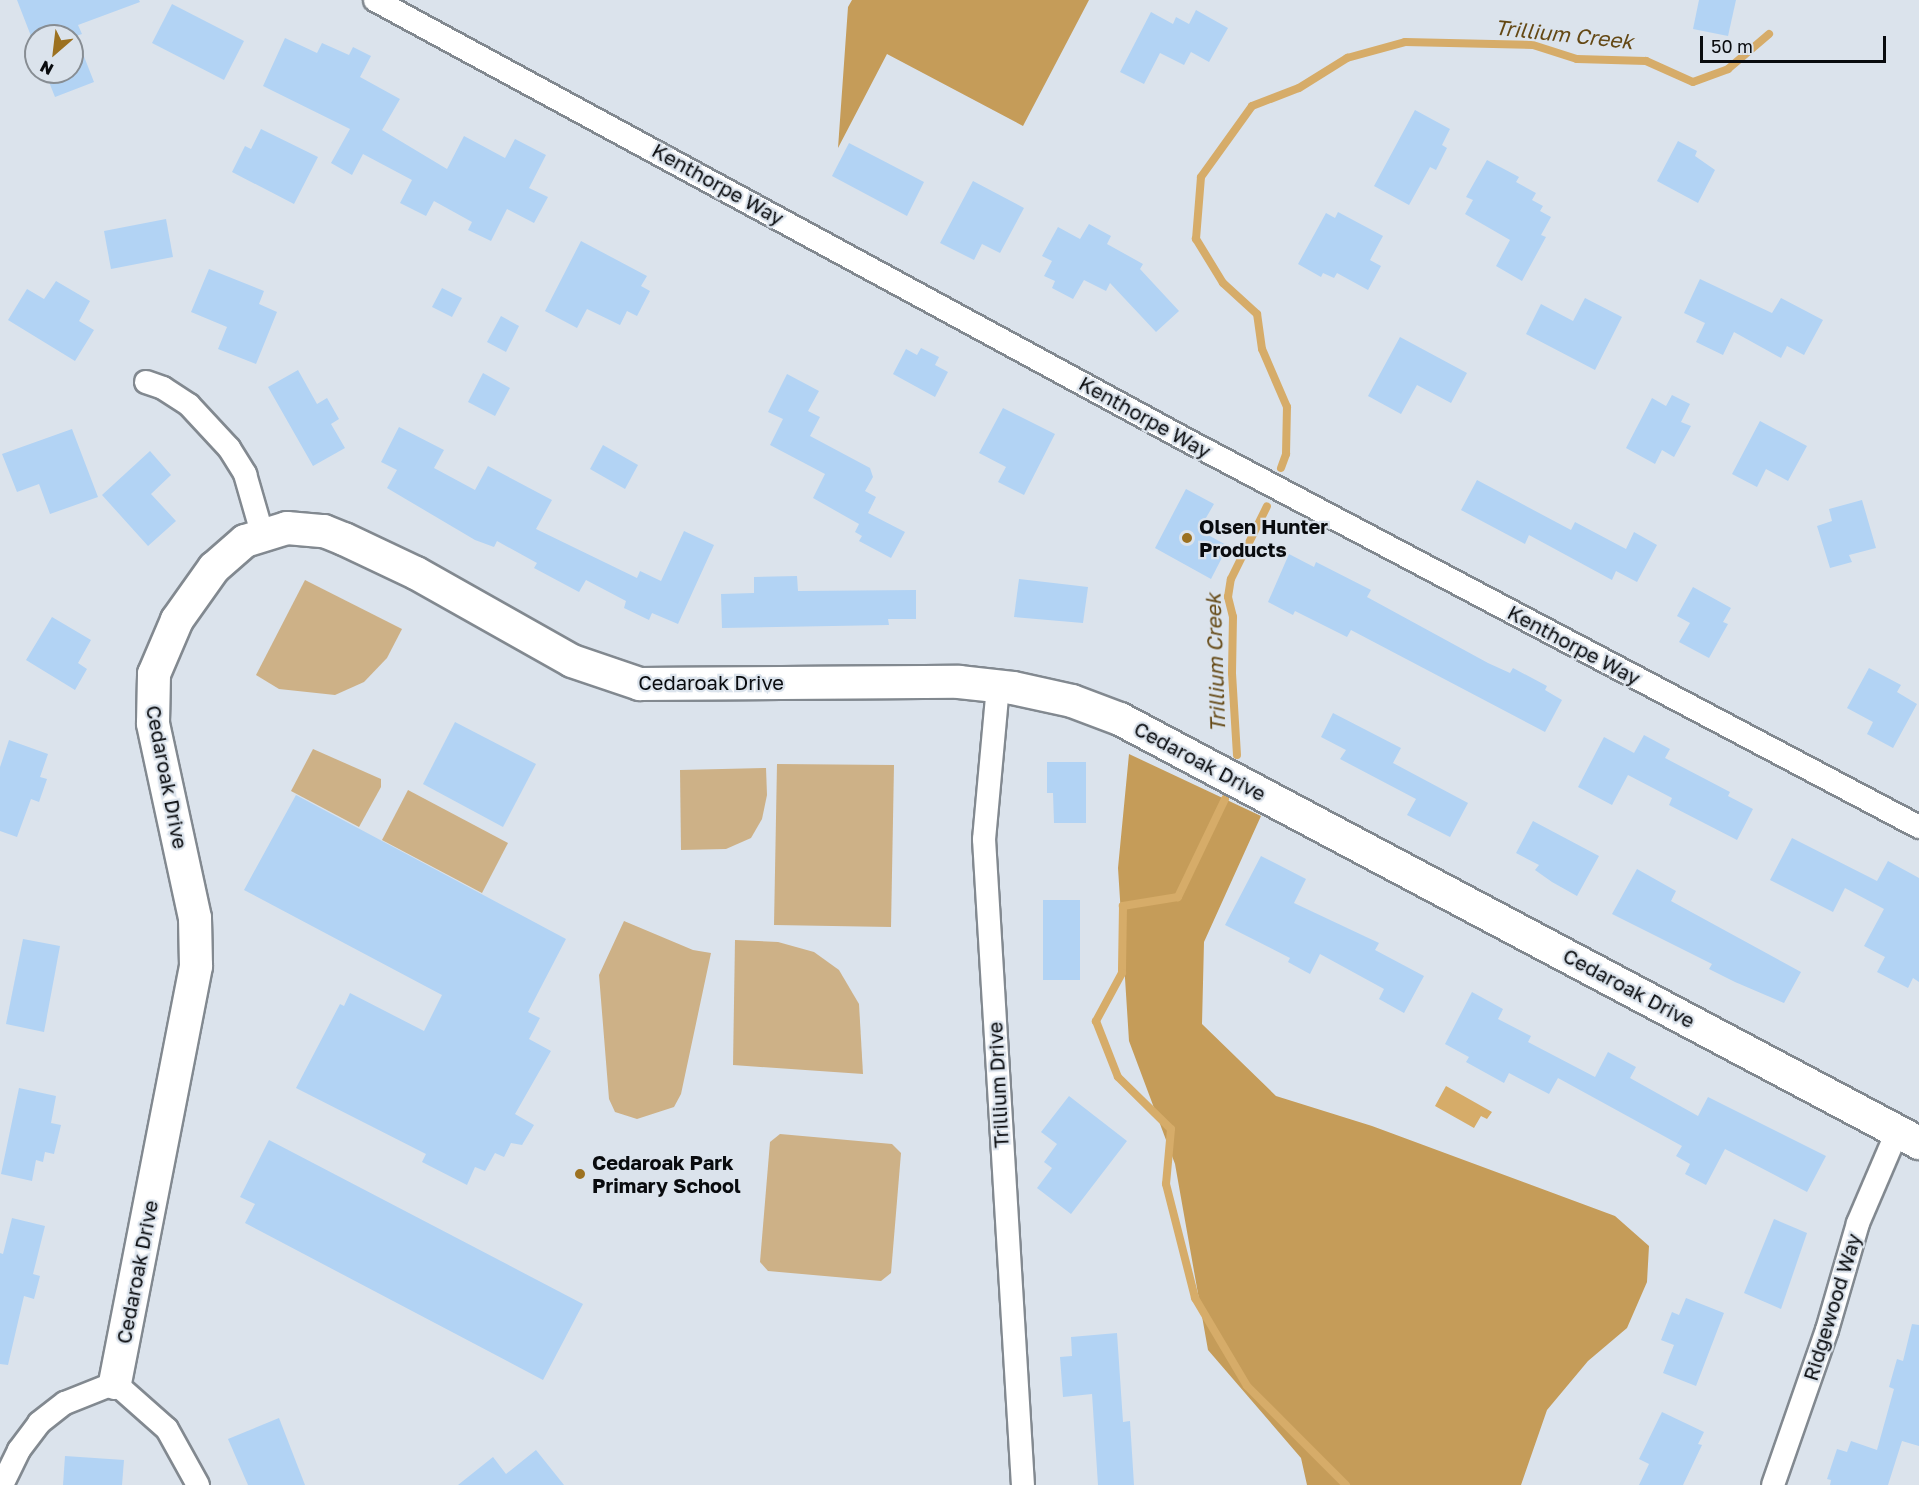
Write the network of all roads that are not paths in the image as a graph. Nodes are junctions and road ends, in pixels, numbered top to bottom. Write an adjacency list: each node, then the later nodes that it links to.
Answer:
1 (375, 0): 5 (street, Kenthorpe Way)
2 (146, 382): 3 (street)
3 (262, 533): 4 (street, Cedaroak Drive); 7 (street, Cedaroak Drive)
4 (998, 686): 6 (street, Cedaroak Drive); 10 (street, Trillium Drive)
5 (1919, 827)
6 (1908, 1137): 11 (street, Ridgewood Way)
7 (115, 1383): 8 (street); 9 (street)
8 (2, 1485)
9 (198, 1485)
10 (1023, 1485)
11 (1773, 1485)

